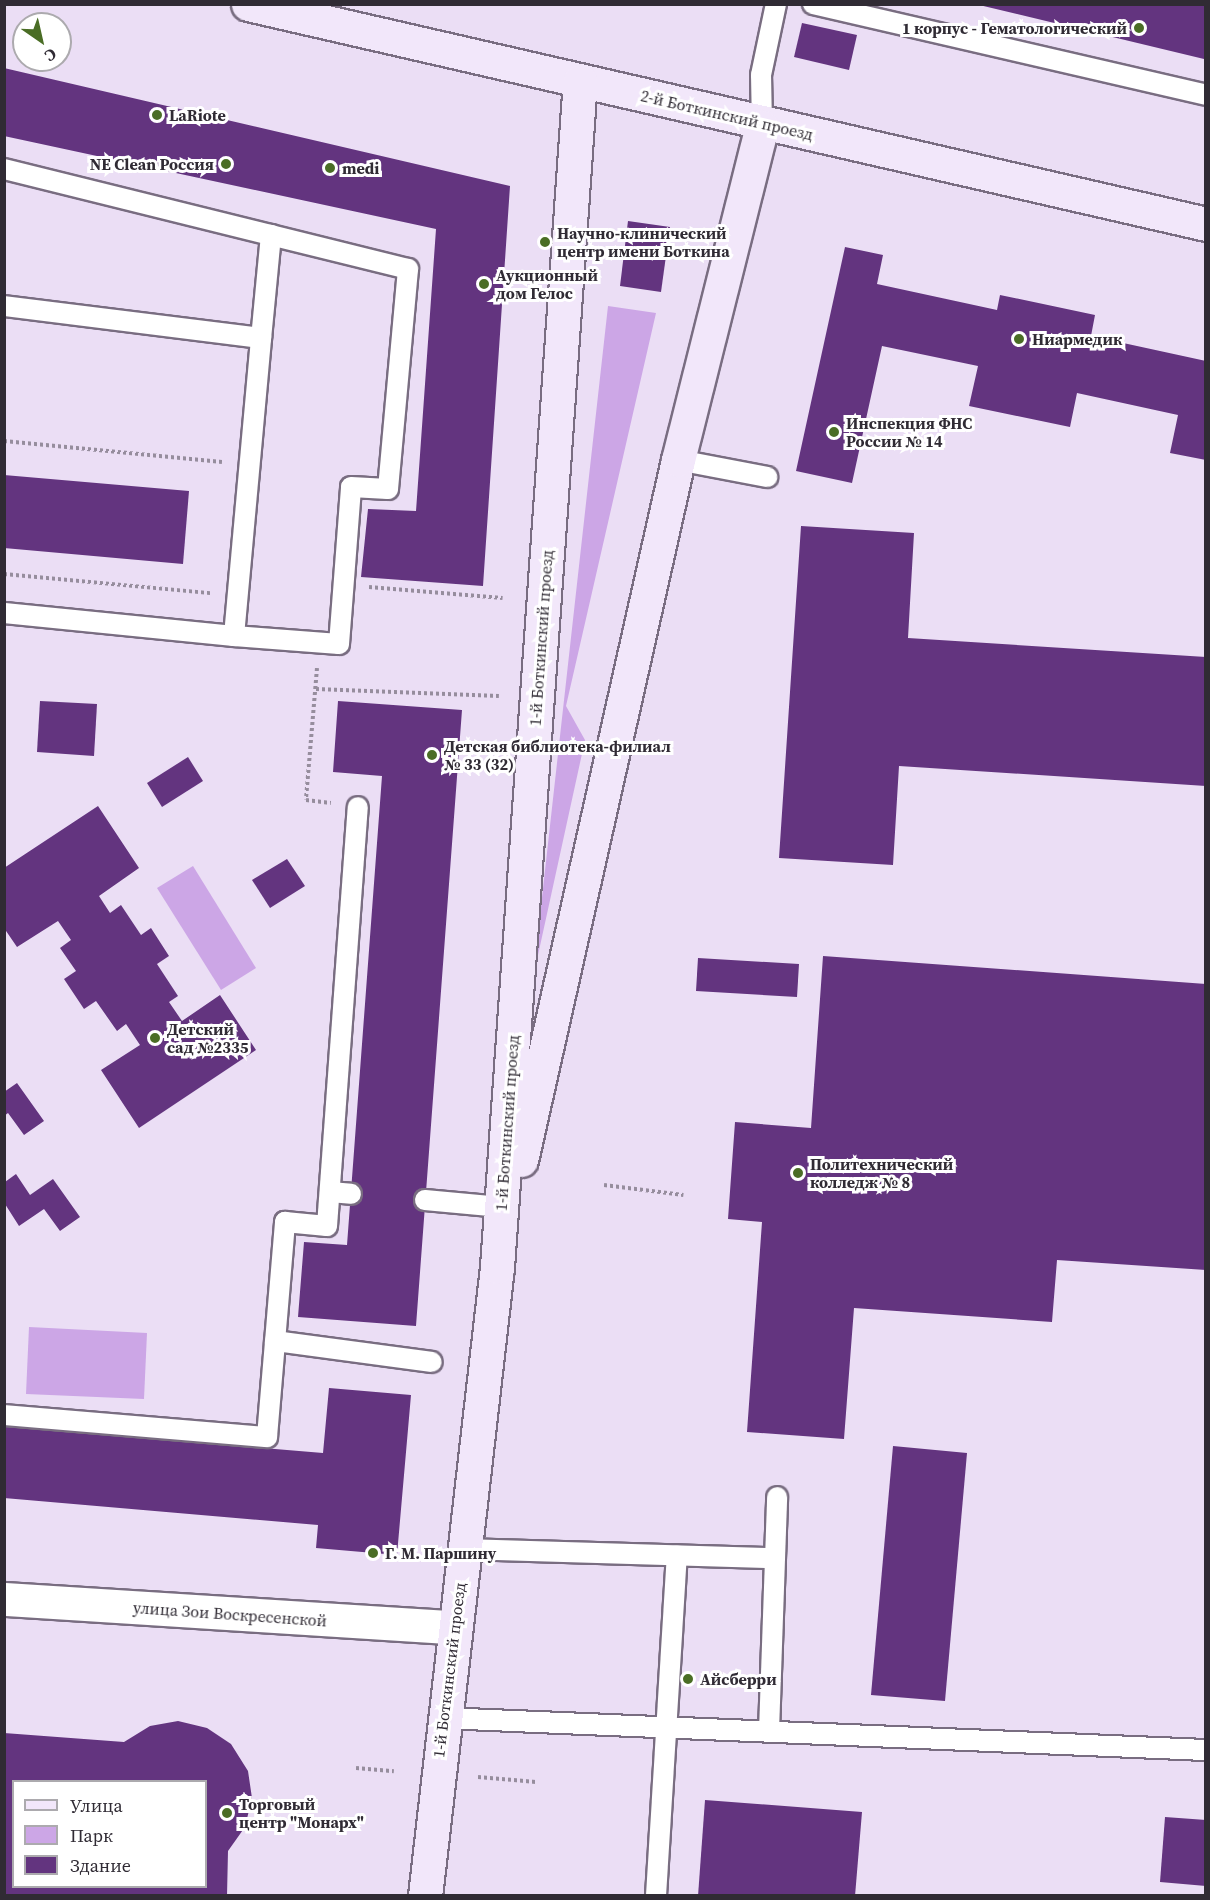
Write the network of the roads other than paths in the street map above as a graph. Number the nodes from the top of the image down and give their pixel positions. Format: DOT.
graph roads {
  1 [pos="248,4"];
  2 [pos="776,4"];
  3 [pos="813,4"];
  4 [pos="580,81"];
  5 [pos="1206,95"];
  6 [pos="762,126"];
  7 [pos="4,169"];
  8 [pos="1206,224"];
  9 [pos="271,235"];
  10 [pos="4,306"];
  11 [pos="261,338"];
  12 [pos="678,460"];
  13 [pos="767,477"];
  14 [pos="4,612"];
  15 [pos="234,636"];
  16 [pos="358,807"];
  17 [pos="330,1192"];
  18 [pos="351,1194"];
  19 [pos="425,1200"];
  20 [pos="501,1207"];
  21 [pos="497,1267"];
  22 [pos="275,1341"];
  23 [pos="432,1362"];
  24 [pos="4,1415"];
  25 [pos="777,1497"];
  26 [pos="464,1549"];
  27 [pos="677,1556"];
  28 [pos="773,1558"];
  29 [pos="4,1599"];
  30 [pos="456,1627"];
  31 [pos="442,1718"];
  32 [pos="669,1728"];
  33 [pos="769,1731"];
  34 [pos="1206,1750"];
  35 [pos="425,1896"];
  36 [pos="656,1896"];
  1 -- 4 [label="street, 2-й Боткинский проезд"];
  2 -- 6 [label="lane"];
  3 -- 5 [label="lane"];
  4 -- 6 [label="street, 2-й Боткинский проезд"];
  4 -- 20 [label="street, 1-й Боткинский проезд"];
  6 -- 8 [label="street, 2-й Боткинский проезд"];
  6 -- 12 [label="street, 1-й Боткинский проезд"];
  7 -- 9 [label="lane"];
  9 -- 11 [label="lane"];
  9 -- 15 [label="lane"];
  10 -- 11 [label="lane"];
  11 -- 15 [label="lane"];
  12 -- 13 [label="lane"];
  12 -- 21 [label="street, 1-й Боткинский проезд"];
  14 -- 15 [label="lane"];
  16 -- 17 [label="lane"];
  17 -- 18 [label="lane"];
  17 -- 22 [label="lane"];
  19 -- 20 [label="lane"];
  20 -- 21 [label="street, 1-й Боткинский проезд"];
  21 -- 26 [label="street, 1-й Боткинский проезд"];
  22 -- 23 [label="lane"];
  22 -- 24 [label="lane"];
  25 -- 28 [label="lane"];
  26 -- 27 [label="lane"];
  26 -- 30 [label="street, 1-й Боткинский проезд"];
  27 -- 28 [label="lane"];
  27 -- 32 [label="lane"];
  28 -- 33 [label="lane"];
  29 -- 30 [label="street, улица Зои Воскресенской"];
  30 -- 31 [label="street, 1-й Боткинский проезд"];
  31 -- 32 [label="lane"];
  31 -- 35 [label="street, 1-й Боткинский проезд"];
  32 -- 33 [label="lane"];
  32 -- 36 [label="lane"];
  33 -- 34 [label="lane"];
}
